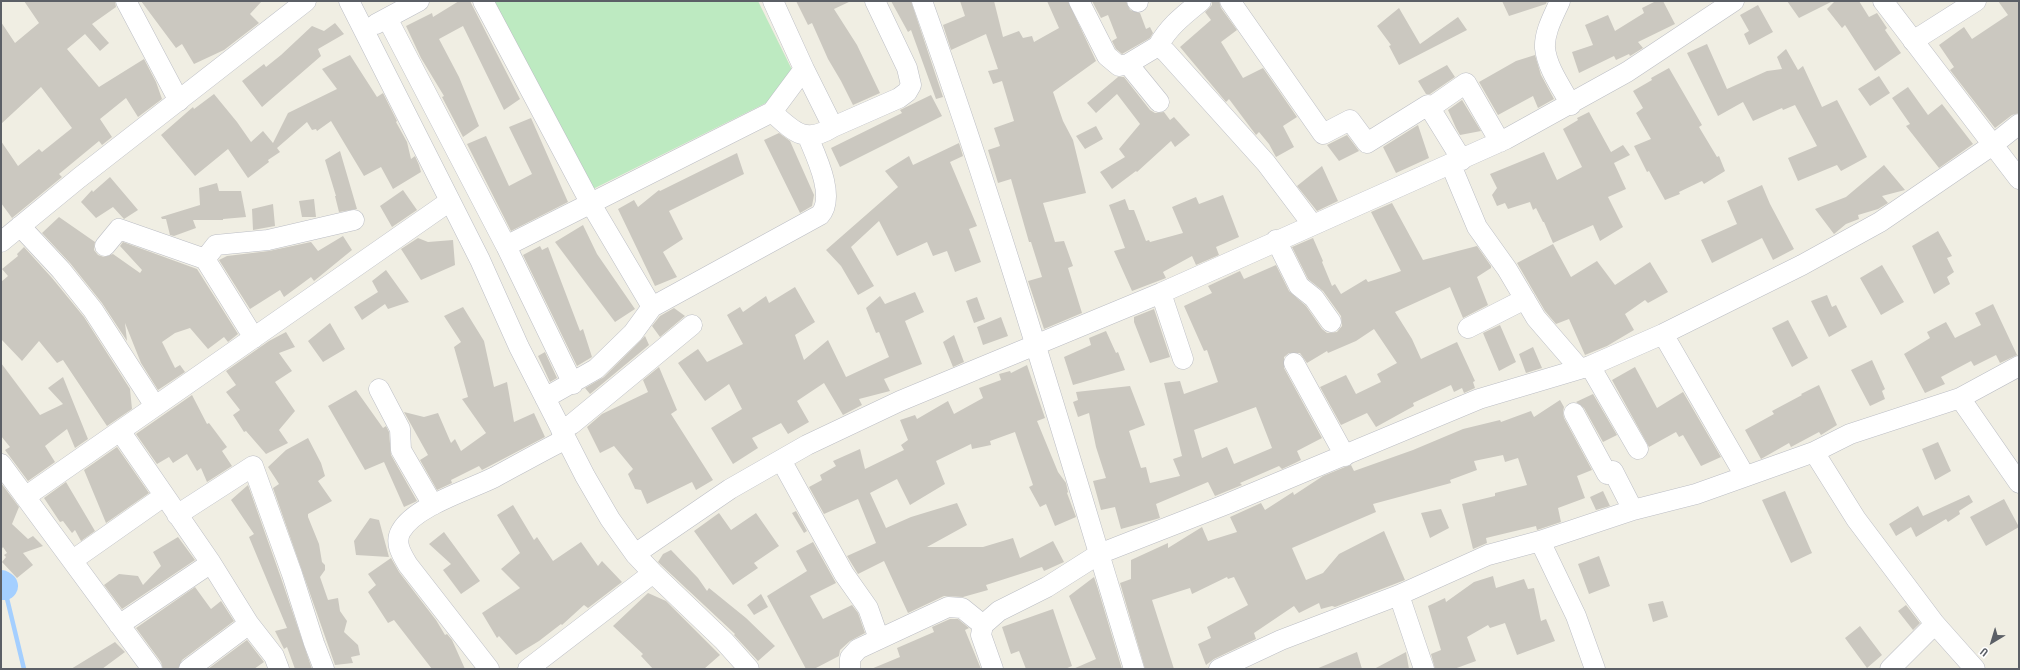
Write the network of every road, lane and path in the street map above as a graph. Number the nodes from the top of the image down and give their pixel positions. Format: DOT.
graph roads {
  1 [pos="126,1"];
  2 [pos="306,1"];
  3 [pos="349,1"];
  4 [pos="418,1"];
  5 [pos="483,1"];
  6 [pos="773,1"];
  7 [pos="875,1"];
  8 [pos="922,1"];
  9 [pos="1079,1"];
  10 [pos="1201,1"];
  11 [pos="1230,1"];
  12 [pos="1560,1"];
  13 [pos="1734,1"];
  14 [pos="1883,1"];
  15 [pos="1976,1"];
  16 [pos="387,18"];
  17 [pos="365,30"];
  18 [pos="1913,41"];
  19 [pos="1158,46"];
  20 [pos="1128,64"];
  21 [pos="804,69"];
  22 [pos="179,101"];
  23 [pos="1159,102"];
  24 [pos="1571,104"];
  25 [pos="1430,108"];
  26 [pos="772,112"];
  27 [pos="2019,124"];
  28 [pos="833,127"];
  29 [pos="808,137"];
  30 [pos="1500,142"];
  31 [pos="1994,144"];
  32 [pos="1456,163"];
  33 [pos="2019,178"];
  34 [pos="450,201"];
  35 [pos="591,204"];
  36 [pos="354,220"];
  37 [pos="1312,224"];
  38 [pos="20,226"];
  39 [pos="1276,240"];
  40 [pos="1,242"];
  41 [pos="105,246"];
  42 [pos="506,246"];
  43 [pos="205,259"];
  44 [pos="1161,292"];
  45 [pos="1525,299"];
  46 [pos="652,307"];
  47 [pos="1331,322"];
  48 [pos="692,325"];
  49 [pos="1468,328"];
  50 [pos="1663,334"];
  51 [pos="254,338"];
  52 [pos="1035,346"];
  53 [pos="1183,359"];
  54 [pos="1294,362"];
  55 [pos="2019,366"];
  56 [pos="1585,368"];
  57 [pos="573,384"];
  58 [pos="379,389"];
  59 [pos="545,398"];
  60 [pos="1960,398"];
  61 [pos="156,406"];
  62 [pos="1574,413"];
  63 [pos="120,431"];
  64 [pos="564,435"];
  65 [pos="1638,449"];
  66 [pos="1814,452"];
  67 [pos="1346,456"];
  68 [pos="781,460"];
  69 [pos="1,464"];
  70 [pos="1745,476"];
  71 [pos="2019,483"];
  72 [pos="164,496"];
  73 [pos="25,497"];
  74 [pos="433,505"];
  75 [pos="1634,510"];
  76 [pos="177,516"];
  77 [pos="1540,542"];
  78 [pos="635,554"];
  79 [pos="1099,554"];
  80 [pos="73,560"];
  81 [pos="210,563"];
  82 [pos="653,573"];
  83 [pos="1399,595"];
  84 [pos="249,624"];
  85 [pos="1935,624"];
  86 [pos="119,625"];
  87 [pos="983,625"];
  88 [pos="879,639"];
  89 [pos="152,669"];
  90 [pos="189,669"];
  91 [pos="279,669"];
  92 [pos="324,669"];
  93 [pos="489,669"];
  94 [pos="528,669"];
  95 [pos="748,669"];
  96 [pos="850,669"];
  97 [pos="993,669"];
  98 [pos="1134,669"];
  99 [pos="1219,669"];
  100 [pos="1424,669"];
  101 [pos="1595,669"];
  102 [pos="1890,669"];
  103 [pos="1975,669"];
  1 -- 22 [label="street"];
  2 -- 22 [label="street"];
  3 -- 17 [label="street"];
  4 -- 16 [label="street"];
  5 -- 35 [label="street"];
  6 -- 21 [label="street"];
  7 -- 28 [label="street"];
  8 -- 52 [label="street"];
  9 -- 20 [label="street"];
  10 -- 19 [label="street"];
  11 -- 25 [label="street"];
  12 -- 24 [label="street"];
  13 -- 24 [label="street"];
  14 -- 18 [label="street"];
  15 -- 18 [label="street"];
  16 -- 17 [label="street"];
  16 -- 42 [label="street"];
  17 -- 34 [label="street"];
  18 -- 31 [label="street"];
  19 -- 20 [label="street"];
  19 -- 37 [label="street"];
  20 -- 23 [label="street"];
  21 -- 26 [label="street"];
  21 -- 28 [label="street"];
  22 -- 38 [label="street"];
  24 -- 30 [label="street"];
  25 -- 30 [label="street"];
  25 -- 32 [label="street"];
  26 -- 29 [label="street"];
  26 -- 35 [label="street"];
  27 -- 31 [label="street"];
  28 -- 29 [label="street"];
  29 -- 46 [label="street"];
  30 -- 32 [label="street"];
  31 -- 33 [label="street"];
  31 -- 50 [label="street"];
  32 -- 37 [label="street"];
  32 -- 45 [label="street"];
  34 -- 51 [label="street"];
  34 -- 59 [label="street"];
  35 -- 42 [label="street"];
  35 -- 46 [label="street"];
  36 -- 43 [label="street"];
  37 -- 39 [label="street"];
  38 -- 40 [label="street"];
  38 -- 61 [label="street"];
  39 -- 44 [label="street"];
  39 -- 47 [label="street"];
  41 -- 43 [label="street"];
  42 -- 57 [label="street"];
  43 -- 51 [label="street"];
  44 -- 52 [label="street"];
  44 -- 53 [label="street"];
  45 -- 49 [label="street"];
  45 -- 56 [label="street"];
  46 -- 57 [label="street"];
  48 -- 64 [label="street"];
  50 -- 56 [label="street"];
  50 -- 70 [label="street"];
  51 -- 61 [label="street"];
  52 -- 68 [label="street"];
  52 -- 79 [label="street"];
  54 -- 67 [label="street"];
  55 -- 60 [label="street"];
  56 -- 65 [label="street"];
  56 -- 67 [label="street"];
  57 -- 59 [label="street"];
  58 -- 74 [label="street"];
  59 -- 64 [label="street"];
  60 -- 66 [label="street"];
  60 -- 71 [label="street"];
  61 -- 63 [label="street"];
  62 -- 75 [label="street"];
  63 -- 72 [label="street"];
  63 -- 73 [label="street"];
  64 -- 74 [label="street"];
  64 -- 78 [label="street"];
  66 -- 70 [label="street"];
  66 -- 85 [label="street"];
  67 -- 79 [label="street"];
  68 -- 78 [label="street"];
  68 -- 88 [label="street"];
  69 -- 73 [label="street"];
  70 -- 75 [label="street"];
  72 -- 76 [label="street"];
  72 -- 80 [label="street"];
  73 -- 80 [label="street"];
  74 -- 93 [label="street"];
  75 -- 77 [label="street"];
  76 -- 81 [label="street"];
  76 -- 92 [label="street"];
  77 -- 83 [label="street"];
  77 -- 101 [label="street"];
  78 -- 82 [label="street"];
  79 -- 87 [label="street"];
  79 -- 98 [label="street"];
  80 -- 86 [label="street"];
  81 -- 84 [label="street"];
  81 -- 86 [label="street"];
  82 -- 94 [label="street"];
  82 -- 95 [label="street"];
  83 -- 99 [label="street"];
  83 -- 100 [label="street"];
  84 -- 90 [label="street"];
  84 -- 91 [label="street"];
  85 -- 102 [label="street"];
  85 -- 103 [label="street"];
  86 -- 89 [label="street"];
  87 -- 88 [label="street"];
  87 -- 97 [label="street"];
  88 -- 96 [label="street"];
}
